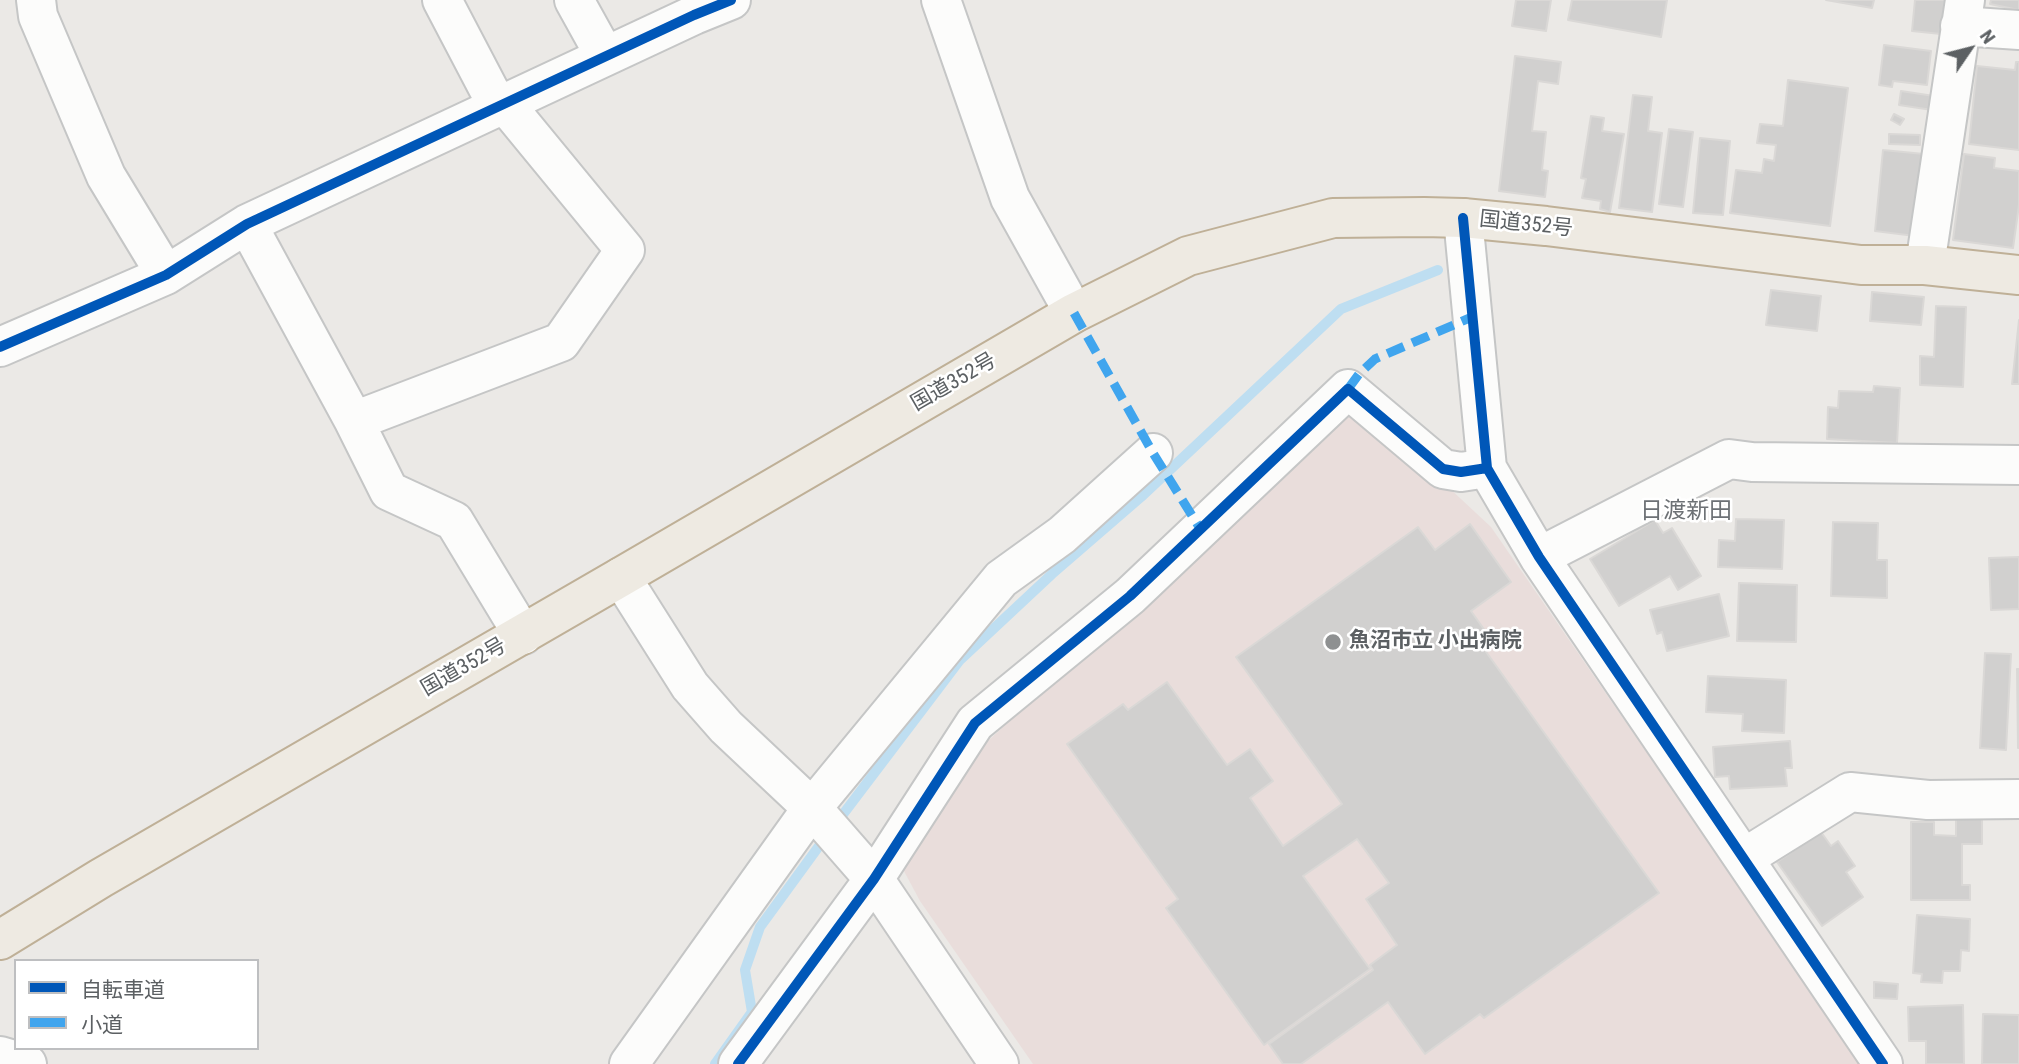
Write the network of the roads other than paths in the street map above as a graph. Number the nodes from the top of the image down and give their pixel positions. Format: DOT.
graph roads {
  1 [pos="36,0"];
  2 [pos="442,0"];
  3 [pos="574,0"];
  4 [pos="730,0"];
  5 [pos="941,0"];
  6 [pos="1963,13"];
  7 [pos="2019,30"];
  8 [pos="605,56"];
  9 [pos="502,105"];
  10 [pos="1463,218"];
  11 [pos="247,224"];
  12 [pos="1925,265"];
  13 [pos="166,275"];
  14 [pos="2019,275"];
  15 [pos="1074,313"];
  16 [pos="0,347"];
  17 [pos="354,421"];
  18 [pos="1153,453"];
  19 [pos="2019,465"];
  20 [pos="1487,468"];
  21 [pos="1539,557"];
  22 [pos="621,577"];
  23 [pos="523,635"];
  24 [pos="2019,799"];
  25 [pos="824,821"];
  26 [pos="1744,858"];
  27 [pos="874,879"];
  28 [pos="0,940"];
  29 [pos="0,1056"];
  30 [pos="27,1064"];
  31 [pos="629,1064"];
  32 [pos="738,1064"];
  33 [pos="999,1064"];
  34 [pos="1883,1064"];
  1 -- 13 [label="street"];
  2 -- 9 [label="street"];
  3 -- 8 [label="street"];
  4 -- 8 [label="street"];
  5 -- 15 [label="street"];
  6 -- 7 [label="street"];
  6 -- 12 [label="street"];
  8 -- 9 [label="street"];
  9 -- 11 [label="street"];
  9 -- 17 [label="street"];
  10 -- 12 [label="highway, 国道352号"];
  10 -- 15 [label="highway, 国道352号"];
  10 -- 20 [label="street"];
  11 -- 13 [label="street"];
  11 -- 17 [label="street"];
  12 -- 14 [label="highway, 国道352号"];
  13 -- 16 [label="street"];
  15 -- 22 [label="highway, 国道352号"];
  17 -- 23 [label="street"];
  18 -- 25 [label="street"];
  19 -- 21 [label="street"];
  20 -- 21 [label="street"];
  20 -- 27 [label="street"];
  21 -- 26 [label="street"];
  22 -- 23 [label="highway, 国道352号"];
  22 -- 25 [label="street"];
  23 -- 28 [label="highway, 国道352号"];
  24 -- 26 [label="street"];
  25 -- 27 [label="street"];
  25 -- 31 [label="street"];
  26 -- 34 [label="street"];
  27 -- 32 [label="street"];
  27 -- 33 [label="street"];
  29 -- 30 [label="street"];
}
